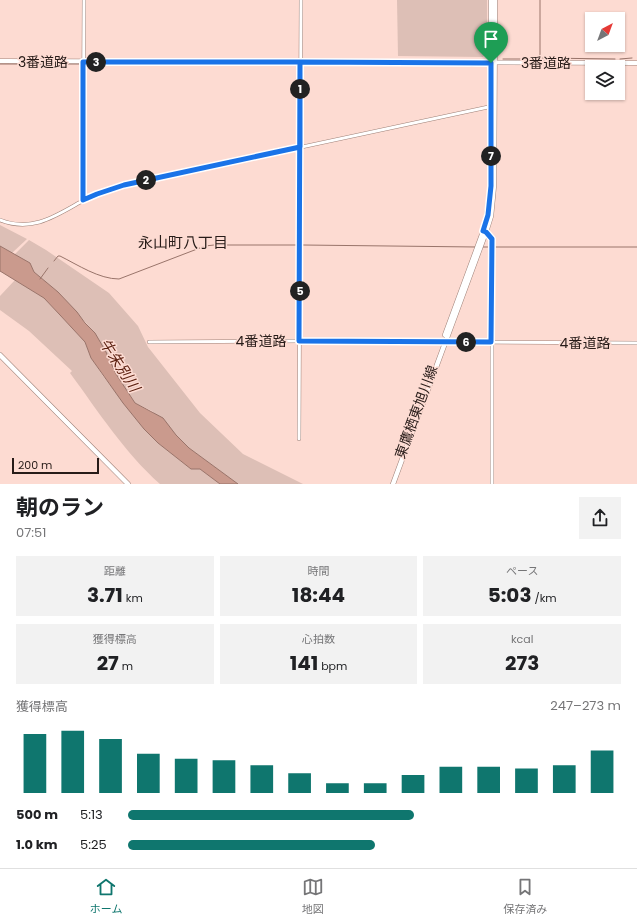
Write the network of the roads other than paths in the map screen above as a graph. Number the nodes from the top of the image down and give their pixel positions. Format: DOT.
graph roads {
  1 [pos="84,0"];
  2 [pos="300,0"];
  3 [pos="491,0"];
  4 [pos="495,0"];
  5 [pos="0,61"];
  6 [pos="83,62"];
  7 [pos="300,62"];
  8 [pos="493,63"];
  9 [pos="637,63"];
  10 [pos="493,106"];
  11 [pos="300,147"];
  12 [pos="83,200"];
  13 [pos="0,220"];
  14 [pos="485,232"];
  15 [pos="299,341"];
  16 [pos="149,342"];
  17 [pos="444,342"];
  18 [pos="491,342"];
  19 [pos="637,343"];
  20 [pos="0,354"];
  21 [pos="299,439"];
  22 [pos="128,484"];
  23 [pos="390,484"];
  24 [pos="393,484"];
  25 [pos="492,484"];
  1 -- 6 [label="street"];
  2 -- 7 [label="street"];
  3 -- 8 [label="main road"];
  4 -- 8 [label="main road"];
  5 -- 6 [label="street, 3番道路"];
  6 -- 7 [label="street, 3番道路"];
  6 -- 12 [label="street"];
  7 -- 8 [label="street, 3番道路"];
  7 -- 11 [label="street"];
  8 -- 9 [label="street, 3番道路"];
  8 -- 10 [label="main road"];
  10 -- 11 [label="street"];
  10 -- 14 [label="main road"];
  11 -- 12 [label="street"];
  11 -- 15 [label="street"];
  12 -- 13 [label="street"];
  14 -- 17 [label="main road, 東鷹栖東旭川線"];
  14 -- 18 [label="street"];
  15 -- 16 [label="street, 4番道路"];
  15 -- 17 [label="street, 4番道路"];
  15 -- 21 [label="street"];
  17 -- 18 [label="street, 4番道路"];
  17 -- 23 [label="main road, 東鷹栖東旭川線"];
  17 -- 24 [label="main road, 東鷹栖東旭川線"];
  18 -- 19 [label="street, 4番道路"];
  18 -- 25 [label="street"];
  20 -- 22 [label="main road"];
}
